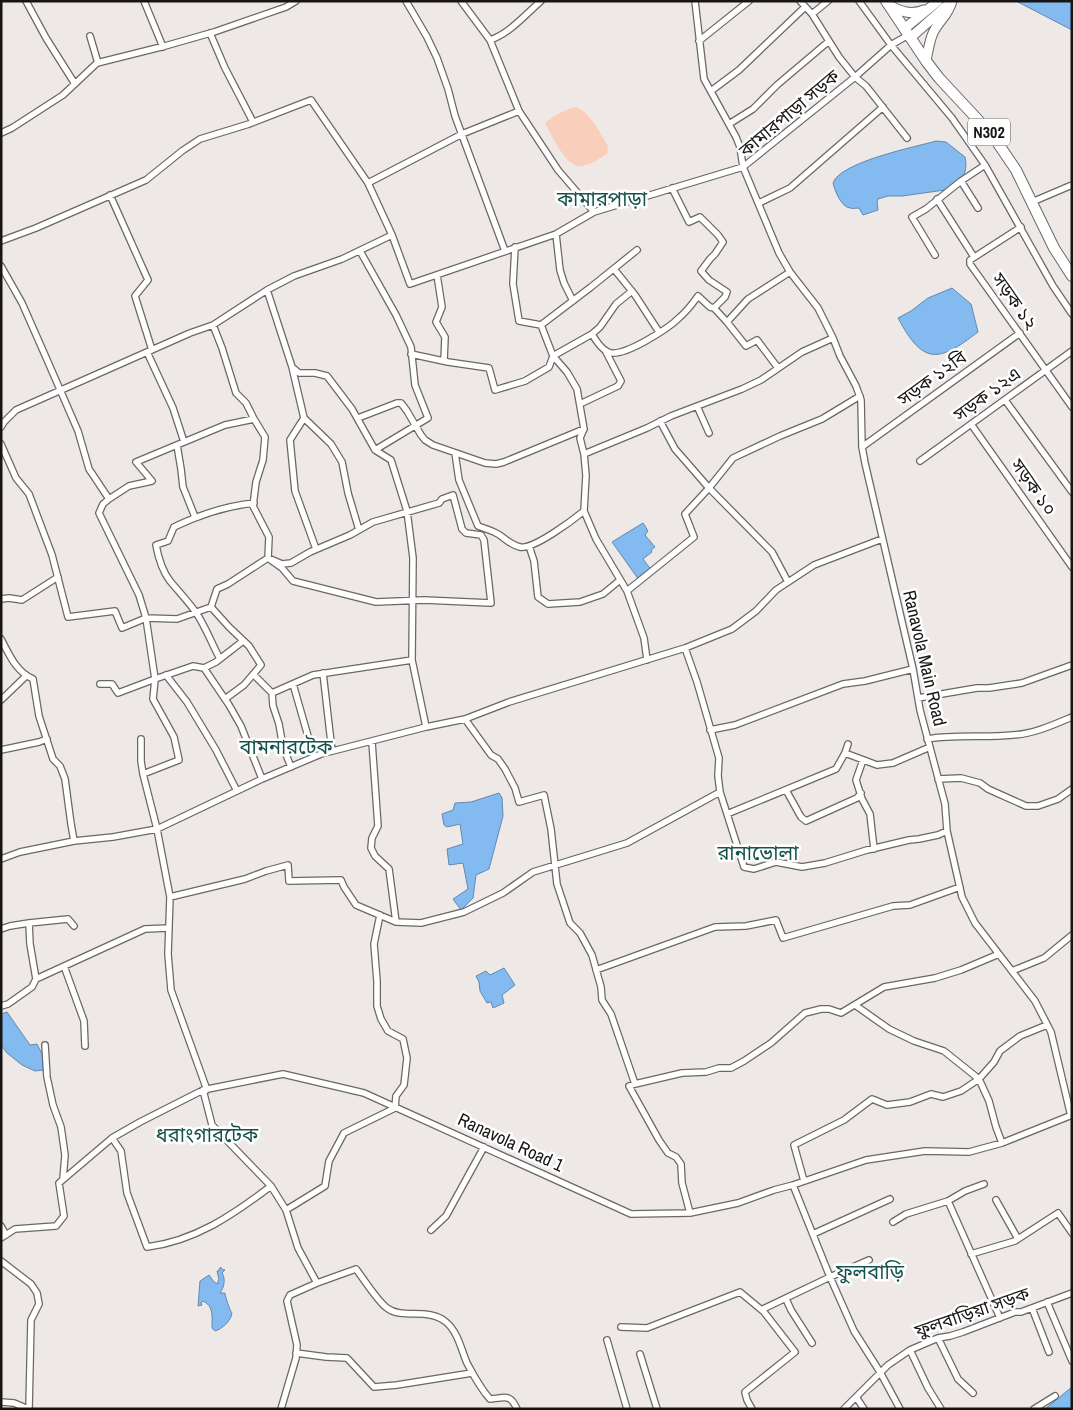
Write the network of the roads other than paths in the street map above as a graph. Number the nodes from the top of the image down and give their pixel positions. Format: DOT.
graph roads {
  1 [pos="26,1"];
  2 [pos="144,1"];
  3 [pos="296,1"];
  4 [pos="406,1"];
  5 [pos="461,1"];
  6 [pos="541,1"];
  7 [pos="695,1"];
  8 [pos="749,1"];
  9 [pos="800,1"];
  10 [pos="828,1"];
  11 [pos="858,1"];
  12 [pos="938,1"];
  13 [pos="952,1"];
  14 [pos="888,3"];
  15 [pos="284,4"];
  16 [pos="805,7"];
  17 [pos="930,8"];
  18 [pos="812,14"];
  19 [pos="210,33"];
  20 [pos="908,34"];
  21 [pos="90,36"];
  22 [pos="490,40"];
  23 [pos="699,41"];
  24 [pos="828,41"];
  25 [pos="891,45"];
  26 [pos="163,47"];
  27 [pos="926,61"];
  28 [pos="98,63"];
  29 [pos="855,78"];
  30 [pos="75,84"];
  31 [pos="711,91"];
  32 [pos="883,107"];
  33 [pos="519,111"];
  34 [pos="253,122"];
  35 [pos="728,124"];
  36 [pos="1,133"];
  37 [pos="462,134"];
  38 [pos="907,138"];
  39 [pos="986,165"];
  40 [pos="743,167"];
  41 [pos="961,181"];
  42 [pos="368,183"];
  43 [pos="1072,185"];
  44 [pos="672,188"];
  45 [pos="110,195"];
  46 [pos="937,200"];
  47 [pos="1032,202"];
  48 [pos="759,203"];
  49 [pos="978,208"];
  50 [pos="594,212"];
  51 [pos="1021,227"];
  52 [pos="556,234"];
  53 [pos="392,235"];
  54 [pos="1,241"];
  55 [pos="516,247"];
  56 [pos="360,250"];
  57 [pos="637,250"];
  58 [pos="505,251"];
  59 [pos="935,255"];
  60 [pos="974,257"];
  61 [pos="1,266"];
  62 [pos="614,269"];
  63 [pos="790,272"];
  64 [pos="437,275"];
  65 [pos="1072,276"];
  66 [pos="267,290"];
  67 [pos="632,291"];
  68 [pos="573,301"];
  69 [pos="714,308"];
  70 [pos="1072,314"];
  71 [pos="727,322"];
  72 [pos="213,325"];
  73 [pos="541,325"];
  74 [pos="659,332"];
  75 [pos="1020,333"];
  76 [pos="592,334"];
  77 [pos="833,338"];
  78 [pos="150,351"];
  79 [pos="606,352"];
  80 [pos="1072,352"];
  81 [pos="412,354"];
  82 [pos="553,356"];
  83 [pos="444,361"];
  84 [pos="292,367"];
  85 [pos="778,368"];
  86 [pos="1045,371"];
  87 [pos="60,390"];
  88 [pos="860,396"];
  89 [pos="1005,400"];
  90 [pos="580,404"];
  91 [pos="697,406"];
  92 [pos="1072,407"];
  93 [pos="304,418"];
  94 [pos="358,418"];
  95 [pos="254,419"];
  96 [pos="660,421"];
  97 [pos="972,424"];
  98 [pos="414,426"];
  99 [pos="1,427"];
  100 [pos="584,429"];
  101 [pos="709,433"];
  102 [pos="184,442"];
  103 [pos="1,444"];
  104 [pos="177,445"];
  105 [pos="862,447"];
  106 [pos="375,450"];
  107 [pos="456,453"];
  108 [pos="584,454"];
  109 [pos="920,461"];
  110 [pos="709,488"];
  111 [pos="1072,492"];
  112 [pos="109,499"];
  113 [pos="254,503"];
  114 [pos="407,511"];
  115 [pos="584,511"];
  116 [pos="195,517"];
  117 [pos="359,530"];
  118 [pos="882,539"];
  119 [pos="529,546"];
  120 [pos="316,549"];
  121 [pos="268,558"];
  122 [pos="1072,567"];
  123 [pos="58,577"];
  124 [pos="620,580"];
  125 [pos="788,582"];
  126 [pos="626,591"];
  127 [pos="1,599"];
  128 [pos="412,600"];
  129 [pos="211,607"];
  130 [pos="196,612"];
  131 [pos="146,618"];
  132 [pos="1,639"];
  133 [pos="243,641"];
  134 [pos="685,648"];
  135 [pos="220,659"];
  136 [pos="412,660"];
  137 [pos="647,660"];
  138 [pos="1072,665"];
  139 [pos="204,668"];
  140 [pos="912,669"];
  141 [pos="323,673"];
  142 [pos="166,675"];
  143 [pos="26,676"];
  144 [pos="255,676"];
  145 [pos="155,679"];
  146 [pos="100,684"];
  147 [pos="293,684"];
  148 [pos="272,693"];
  149 [pos="918,698"];
  150 [pos="225,699"];
  151 [pos="1,700"];
  152 [pos="1072,717"];
  153 [pos="465,719"];
  154 [pos="426,727"];
  155 [pos="710,730"];
  156 [pos="928,738"];
  157 [pos="47,739"];
  158 [pos="141,739"];
  159 [pos="372,742"];
  160 [pos="848,744"];
  161 [pos="930,747"];
  162 [pos="1,750"];
  163 [pos="332,752"];
  164 [pos="845,753"];
  165 [pos="314,757"];
  166 [pos="863,760"];
  167 [pos="291,767"];
  168 [pos="143,774"];
  169 [pos="262,779"];
  170 [pos="938,779"];
  171 [pos="786,790"];
  172 [pos="1072,790"];
  173 [pos="237,791"];
  174 [pos="720,792"];
  175 [pos="861,794"];
  176 [pos="727,814"];
  177 [pos="157,829"];
  178 [pos="946,832"];
  179 [pos="74,841"];
  180 [pos="874,849"];
  181 [pos="1,858"];
  182 [pos="556,864"];
  183 [pos="960,887"];
  184 [pos="170,897"];
  185 [pos="380,916"];
  186 [pos="396,922"];
  187 [pos="29,923"];
  188 [pos="74,926"];
  189 [pos="169,928"];
  190 [pos="1,929"];
  191 [pos="1072,935"];
  192 [pos="999,954"];
  193 [pos="64,966"];
  194 [pos="596,970"];
  195 [pos="1012,971"];
  196 [pos="36,979"];
  197 [pos="855,1005"];
  198 [pos="1,1006"];
  199 [pos="1048,1025"];
  200 [pos="45,1044"];
  201 [pos="85,1046"];
  202 [pos="979,1079"];
  203 [pos="635,1084"];
  204 [pos="205,1090"];
  205 [pos="395,1108"];
  206 [pos="1071,1116"];
  207 [pos="112,1138"];
  208 [pos="1002,1143"];
  209 [pos="484,1147"];
  210 [pos="63,1179"];
  211 [pos="804,1181"];
  212 [pos="984,1184"];
  213 [pos="793,1185"];
  214 [pos="271,1186"];
  215 [pos="890,1199"];
  216 [pos="996,1200"];
  217 [pos="948,1201"];
  218 [pos="286,1210"];
  219 [pos="690,1213"];
  220 [pos="893,1222"];
  221 [pos="1,1226"];
  222 [pos="431,1230"];
  223 [pos="1072,1233"];
  224 [pos="813,1234"];
  225 [pos="3,1236"];
  226 [pos="1018,1239"];
  227 [pos="971,1254"];
  228 [pos="869,1260"];
  229 [pos="1,1261"];
  230 [pos="830,1277"];
  231 [pos="317,1283"];
  232 [pos="1071,1295"];
  233 [pos="786,1299"];
  234 [pos="1047,1302"];
  235 [pos="1032,1308"];
  236 [pos="764,1312"];
  237 [pos="1000,1318"];
  238 [pos="621,1327"];
  239 [pos="938,1338"];
  240 [pos="607,1340"];
  241 [pos="812,1343"];
  242 [pos="910,1350"];
  243 [pos="1049,1352"];
  244 [pos="296,1353"];
  245 [pos="640,1354"];
  246 [pos="1072,1361"];
  247 [pos="880,1372"];
  248 [pos="472,1373"];
  249 [pos="973,1393"];
  250 [pos="1055,1396"];
  251 [pos="856,1397"];
  252 [pos="1,1402"];
  253 [pos="627,1408"];
  254 [pos="28,1409"];
  255 [pos="281,1409"];
  256 [pos="517,1409"];
  257 [pos="619,1409"];
  258 [pos="657,1409"];
  259 [pos="752,1409"];
  260 [pos="844,1409"];
  261 [pos="864,1409"];
  262 [pos="900,1409"];
  263 [pos="941,1409"];
  264 [pos="1034,1409"];
  1 -- 30 [label="street"];
  2 -- 26 [label="street"];
  3 -- 15 [label="street"];
  4 -- 37 [label="street"];
  5 -- 22 [label="street"];
  6 -- 22 [label="street"];
  7 -- 23 [label="street"];
  8 -- 23 [label="street"];
  9 -- 16 [label="street"];
  10 -- 18 [label="street"];
  11 -- 25 [label="street"];
  12 -- 17 [label="main road"];
  13 -- 20 [label="main road"];
  13 -- 27 [label="main road"];
  14 -- 17 [label="main road"];
  14 -- 20 [label="highway, N302"];
  15 -- 19 [label="street"];
  16 -- 18 [label="street"];
  16 -- 31 [label="street"];
  17 -- 20 [label="main road"];
  18 -- 24 [label="street"];
  19 -- 26 [label="street"];
  19 -- 34 [label="street"];
  20 -- 25 [label="street, কামারপাড়া সড়ক"];
  20 -- 27 [label="highway, N302"];
  21 -- 28 [label="street"];
  22 -- 33 [label="street"];
  23 -- 31 [label="street"];
  24 -- 29 [label="street"];
  24 -- 35 [label="street"];
  25 -- 29 [label="street, কামারপাড়া সড়ক"];
  25 -- 39 [label="street"];
  26 -- 28 [label="street"];
  27 -- 47 [label="highway, N302"];
  28 -- 30 [label="street"];
  29 -- 32 [label="street"];
  29 -- 40 [label="street, কামারপাড়া সড়ক"];
  30 -- 36 [label="street"];
  31 -- 35 [label="street"];
  32 -- 38 [label="street"];
  32 -- 48 [label="street"];
  33 -- 37 [label="street"];
  33 -- 50 [label="street"];
  34 -- 42 [label="street"];
  34 -- 45 [label="street"];
  35 -- 40 [label="street"];
  37 -- 42 [label="street"];
  37 -- 58 [label="street"];
  39 -- 41 [label="street"];
  39 -- 51 [label="street"];
  40 -- 44 [label="street"];
  40 -- 48 [label="street, কামারপাড়া সড়ক"];
  41 -- 46 [label="street"];
  41 -- 49 [label="street"];
  42 -- 53 [label="street"];
  43 -- 47 [label="street"];
  44 -- 50 [label="street"];
  44 -- 69 [label="street"];
  45 -- 54 [label="street"];
  45 -- 78 [label="street"];
  46 -- 59 [label="street"];
  46 -- 60 [label="street"];
  47 -- 65 [label="highway, N302"];
  48 -- 63 [label="street, Ranavola Main Road"];
  50 -- 52 [label="street"];
  51 -- 60 [label="street"];
  51 -- 70 [label="street"];
  52 -- 55 [label="street"];
  52 -- 68 [label="street"];
  53 -- 56 [label="street"];
  53 -- 64 [label="street"];
  55 -- 58 [label="street"];
  55 -- 73 [label="street"];
  56 -- 66 [label="street"];
  56 -- 81 [label="street"];
  57 -- 62 [label="street"];
  58 -- 64 [label="street"];
  60 -- 75 [label="street, সড়ক ১২"];
  61 -- 87 [label="street"];
  62 -- 67 [label="street"];
  62 -- 68 [label="street"];
  63 -- 71 [label="street"];
  63 -- 77 [label="street, Ranavola Main Road"];
  64 -- 83 [label="street"];
  66 -- 72 [label="street"];
  66 -- 84 [label="street"];
  67 -- 74 [label="street"];
  67 -- 76 [label="street"];
  68 -- 73 [label="street"];
  69 -- 71 [label="street"];
  69 -- 74 [label="street"];
  71 -- 85 [label="street"];
  72 -- 78 [label="street"];
  72 -- 95 [label="street"];
  73 -- 82 [label="street"];
  74 -- 79 [label="street"];
  75 -- 86 [label="street, সড়ক ১২"];
  75 -- 105 [label="street, সড়ক ১২বি"];
  76 -- 79 [label="street"];
  76 -- 82 [label="street"];
  77 -- 85 [label="street"];
  77 -- 88 [label="street, Ranavola Main Road"];
  78 -- 87 [label="street"];
  78 -- 102 [label="street"];
  79 -- 90 [label="street"];
  80 -- 86 [label="street, সড়ক ১২এ"];
  81 -- 83 [label="street"];
  81 -- 98 [label="street"];
  82 -- 83 [label="street"];
  82 -- 90 [label="street"];
  84 -- 93 [label="street"];
  84 -- 94 [label="street"];
  85 -- 91 [label="street"];
  86 -- 89 [label="street, সড়ক ১২এ"];
  86 -- 92 [label="street, সড়ক ১২"];
  87 -- 99 [label="street"];
  87 -- 112 [label="street"];
  88 -- 105 [label="street, Ranavola Main Road"];
  88 -- 110 [label="street"];
  89 -- 97 [label="street, সড়ক ১২এ"];
  89 -- 111 [label="street"];
  90 -- 100 [label="street"];
  91 -- 96 [label="street"];
  91 -- 101 [label="street"];
  93 -- 117 [label="street"];
  93 -- 120 [label="street"];
  94 -- 98 [label="street"];
  94 -- 106 [label="street"];
  95 -- 102 [label="street"];
  95 -- 113 [label="street"];
  96 -- 108 [label="street"];
  96 -- 110 [label="street"];
  97 -- 109 [label="street, সড়ক ১২এ"];
  97 -- 122 [label="street, সড়ক ১০"];
  98 -- 106 [label="street"];
  98 -- 107 [label="street"];
  100 -- 107 [label="street"];
  100 -- 108 [label="street"];
  102 -- 104 [label="street"];
  103 -- 123 [label="street"];
  104 -- 112 [label="street"];
  104 -- 116 [label="street"];
  105 -- 118 [label="street, Ranavola Main Road"];
  106 -- 114 [label="street"];
  107 -- 119 [label="street"];
  108 -- 115 [label="street"];
  110 -- 125 [label="street"];
  110 -- 126 [label="street"];
  112 -- 131 [label="street"];
  113 -- 116 [label="street"];
  113 -- 121 [label="street"];
  114 -- 117 [label="street"];
  114 -- 128 [label="street"];
  114 -- 128 [label="street"];
  115 -- 119 [label="street"];
  115 -- 124 [label="street"];
  116 -- 130 [label="street"];
  117 -- 120 [label="street"];
  118 -- 125 [label="street"];
  118 -- 140 [label="street, Ranavola Main Road"];
  119 -- 124 [label="street"];
  120 -- 121 [label="street"];
  121 -- 128 [label="street"];
  121 -- 129 [label="street"];
  123 -- 127 [label="street"];
  123 -- 131 [label="street"];
  124 -- 126 [label="street"];
  125 -- 134 [label="street"];
  126 -- 137 [label="street"];
  128 -- 136 [label="street"];
  129 -- 130 [label="street"];
  129 -- 133 [label="street"];
  130 -- 131 [label="street"];
  130 -- 135 [label="street"];
  131 -- 145 [label="street"];
  132 -- 143 [label="street"];
  133 -- 135 [label="street"];
  133 -- 150 [label="street"];
  134 -- 137 [label="street"];
  134 -- 155 [label="street"];
  135 -- 139 [label="street"];
  136 -- 141 [label="street"];
  136 -- 154 [label="street"];
  137 -- 153 [label="street"];
  138 -- 149 [label="street"];
  139 -- 142 [label="street"];
  139 -- 150 [label="street"];
  140 -- 149 [label="street, Ranavola Main Road"];
  140 -- 155 [label="street"];
  141 -- 147 [label="street"];
  141 -- 163 [label="street"];
  142 -- 145 [label="street"];
  142 -- 173 [label="street"];
  143 -- 151 [label="street"];
  143 -- 157 [label="street"];
  144 -- 148 [label="street"];
  145 -- 146 [label="street"];
  145 -- 168 [label="street"];
  147 -- 148 [label="street"];
  147 -- 165 [label="street"];
  148 -- 167 [label="street"];
  149 -- 156 [label="street, Ranavola Main Road"];
  150 -- 169 [label="street"];
  152 -- 156 [label="street"];
  153 -- 154 [label="street"];
  153 -- 182 [label="street"];
  154 -- 159 [label="street"];
  155 -- 174 [label="street"];
  156 -- 161 [label="street, Ranavola Main Road"];
  157 -- 162 [label="street"];
  157 -- 179 [label="street"];
  158 -- 168 [label="street"];
  159 -- 163 [label="street"];
  159 -- 186 [label="street"];
  160 -- 164 [label="street"];
  161 -- 166 [label="street"];
  161 -- 170 [label="street, Ranavola Main Road"];
  163 -- 165 [label="street"];
  164 -- 166 [label="street"];
  164 -- 171 [label="street"];
  165 -- 167 [label="street"];
  166 -- 175 [label="street"];
  167 -- 169 [label="street"];
  168 -- 177 [label="street"];
  169 -- 173 [label="street"];
  170 -- 172 [label="street"];
  170 -- 178 [label="street, Ranavola Main Road"];
  171 -- 175 [label="street"];
  171 -- 176 [label="street"];
  173 -- 177 [label="street"];
  174 -- 176 [label="street"];
  174 -- 182 [label="street"];
  175 -- 180 [label="street"];
  176 -- 180 [label="street"];
  177 -- 179 [label="street"];
  177 -- 184 [label="street"];
  178 -- 180 [label="street"];
  178 -- 183 [label="street, Ranavola Main Road"];
  179 -- 181 [label="street"];
  182 -- 186 [label="street"];
  182 -- 194 [label="street"];
  183 -- 192 [label="street, Ranavola Main Road"];
  183 -- 194 [label="street"];
  184 -- 185 [label="street"];
  184 -- 189 [label="street"];
  185 -- 186 [label="street"];
  185 -- 205 [label="street"];
  187 -- 188 [label="street"];
  187 -- 190 [label="street"];
  187 -- 196 [label="street"];
  189 -- 193 [label="street"];
  189 -- 204 [label="street"];
  191 -- 195 [label="street"];
  192 -- 195 [label="street, Ranavola Main Road"];
  192 -- 197 [label="street"];
  193 -- 196 [label="street"];
  193 -- 201 [label="street"];
  194 -- 203 [label="street"];
  195 -- 199 [label="street, Ranavola Main Road"];
  196 -- 198 [label="street"];
  197 -- 202 [label="street"];
  197 -- 203 [label="street"];
  199 -- 202 [label="street"];
  199 -- 206 [label="street, Ranavola Main Road"];
  200 -- 210 [label="street"];
  202 -- 208 [label="street"];
  202 -- 211 [label="street"];
  203 -- 219 [label="street"];
  204 -- 205 [label="street, Ranavola Road 1"];
  204 -- 207 [label="street, Ranavola Road 1"];
  204 -- 214 [label="street"];
  205 -- 209 [label="street, Ranavola Road 1"];
  205 -- 218 [label="street"];
  206 -- 208 [label="street, Ranavola Road 1"];
  207 -- 210 [label="street, Ranavola Road 1"];
  207 -- 214 [label="street"];
  208 -- 211 [label="street, Ranavola Road 1"];
  209 -- 219 [label="street, Ranavola Road 1"];
  209 -- 222 [label="street"];
  210 -- 225 [label="street"];
  211 -- 213 [label="street, Ranavola Road 1"];
  212 -- 217 [label="street"];
  213 -- 219 [label="street, Ranavola Road 1"];
  213 -- 224 [label="street"];
  214 -- 218 [label="street"];
  215 -- 224 [label="street"];
  216 -- 226 [label="street"];
  217 -- 220 [label="street"];
  217 -- 227 [label="street"];
  218 -- 231 [label="street"];
  221 -- 225 [label="street"];
  223 -- 226 [label="street"];
  224 -- 230 [label="street"];
  226 -- 227 [label="street"];
  227 -- 237 [label="street"];
  228 -- 230 [label="street"];
  229 -- 254 [label="street"];
  230 -- 233 [label="street"];
  230 -- 247 [label="street"];
  231 -- 244 [label="street"];
  231 -- 248 [label="street"];
  232 -- 234 [label="street, ফুলবাড়িয়া সড়ক"];
  233 -- 236 [label="street"];
  233 -- 241 [label="street"];
  234 -- 235 [label="street, ফুলবাড়িয়া সড়ক"];
  234 -- 246 [label="street"];
  235 -- 237 [label="street, ফুলবাড়িয়া সড়ক"];
  235 -- 243 [label="street"];
  236 -- 238 [label="street"];
  236 -- 259 [label="street"];
  237 -- 239 [label="street, ফুলবাড়িয়া সড়ক"];
  239 -- 242 [label="street, ফুলবাড়িয়া সড়ক"];
  239 -- 249 [label="street"];
  240 -- 253 [label="street"];
  242 -- 247 [label="street, ফুলবাড়িয়া সড়ক"];
  242 -- 263 [label="street"];
  244 -- 248 [label="street"];
  244 -- 255 [label="street"];
  245 -- 258 [label="street"];
  247 -- 251 [label="street, ফুলবাড়িয়া সড়ক"];
  247 -- 262 [label="street"];
  248 -- 256 [label="street"];
  250 -- 264 [label="street"];
  251 -- 260 [label="street, ফুলবাড়িয়া সড়ক"];
  251 -- 261 [label="street"];
  252 -- 254 [label="street"];
  253 -- 257 [label="street"];
}
